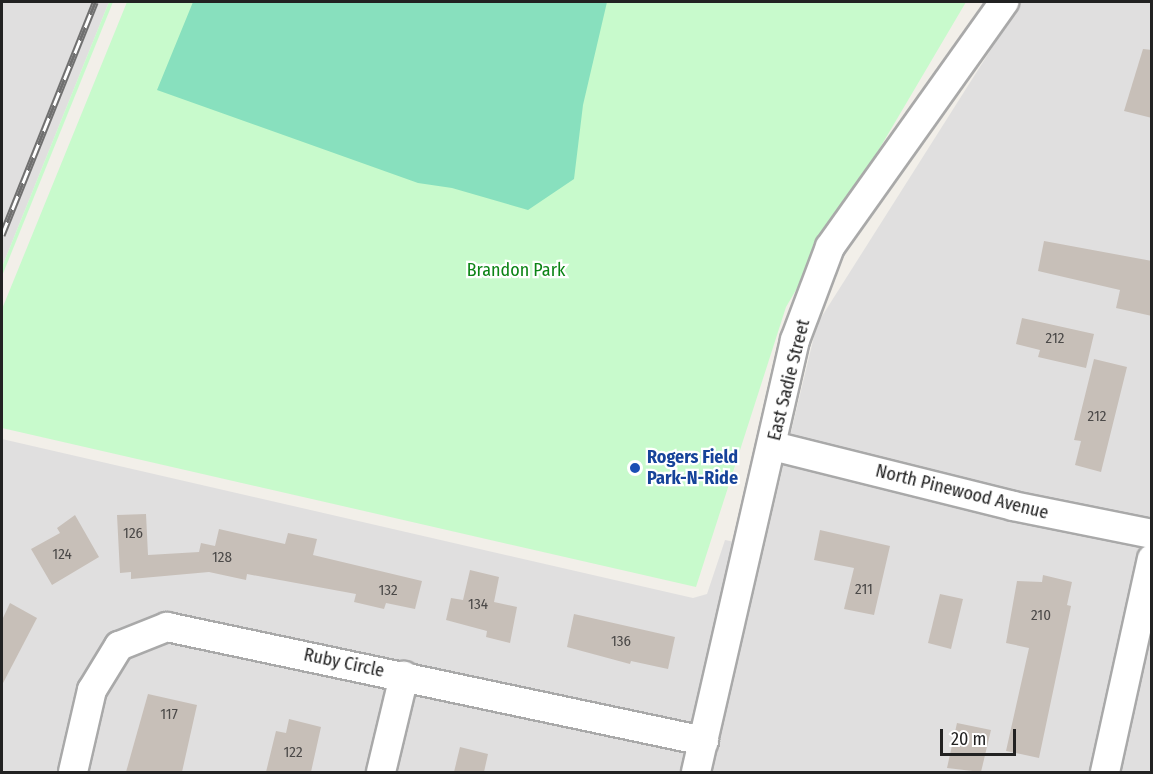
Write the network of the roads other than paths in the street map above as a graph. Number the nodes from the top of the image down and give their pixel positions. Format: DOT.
graph roads {
  1 [pos="1004,2"];
  2 [pos="773,446"];
  3 [pos="1152,534"];
  4 [pos="1152,559"];
  5 [pos="404,676"];
  6 [pos="704,741"];
  7 [pos="73,772"];
  8 [pos="381,772"];
  9 [pos="696,772"];
  10 [pos="1105,772"];
  1 -- 2 [label="street, East Sadie Street"];
  2 -- 3 [label="street, North Pinewood Avenue"];
  2 -- 6 [label="street, East Sadie Street"];
  4 -- 10 [label="street"];
  5 -- 6 [label="street, Ruby Circle"];
  5 -- 7 [label="street, Ruby Circle"];
  5 -- 8 [label="street"];
  6 -- 9 [label="street, East Sadie Street"];
}
